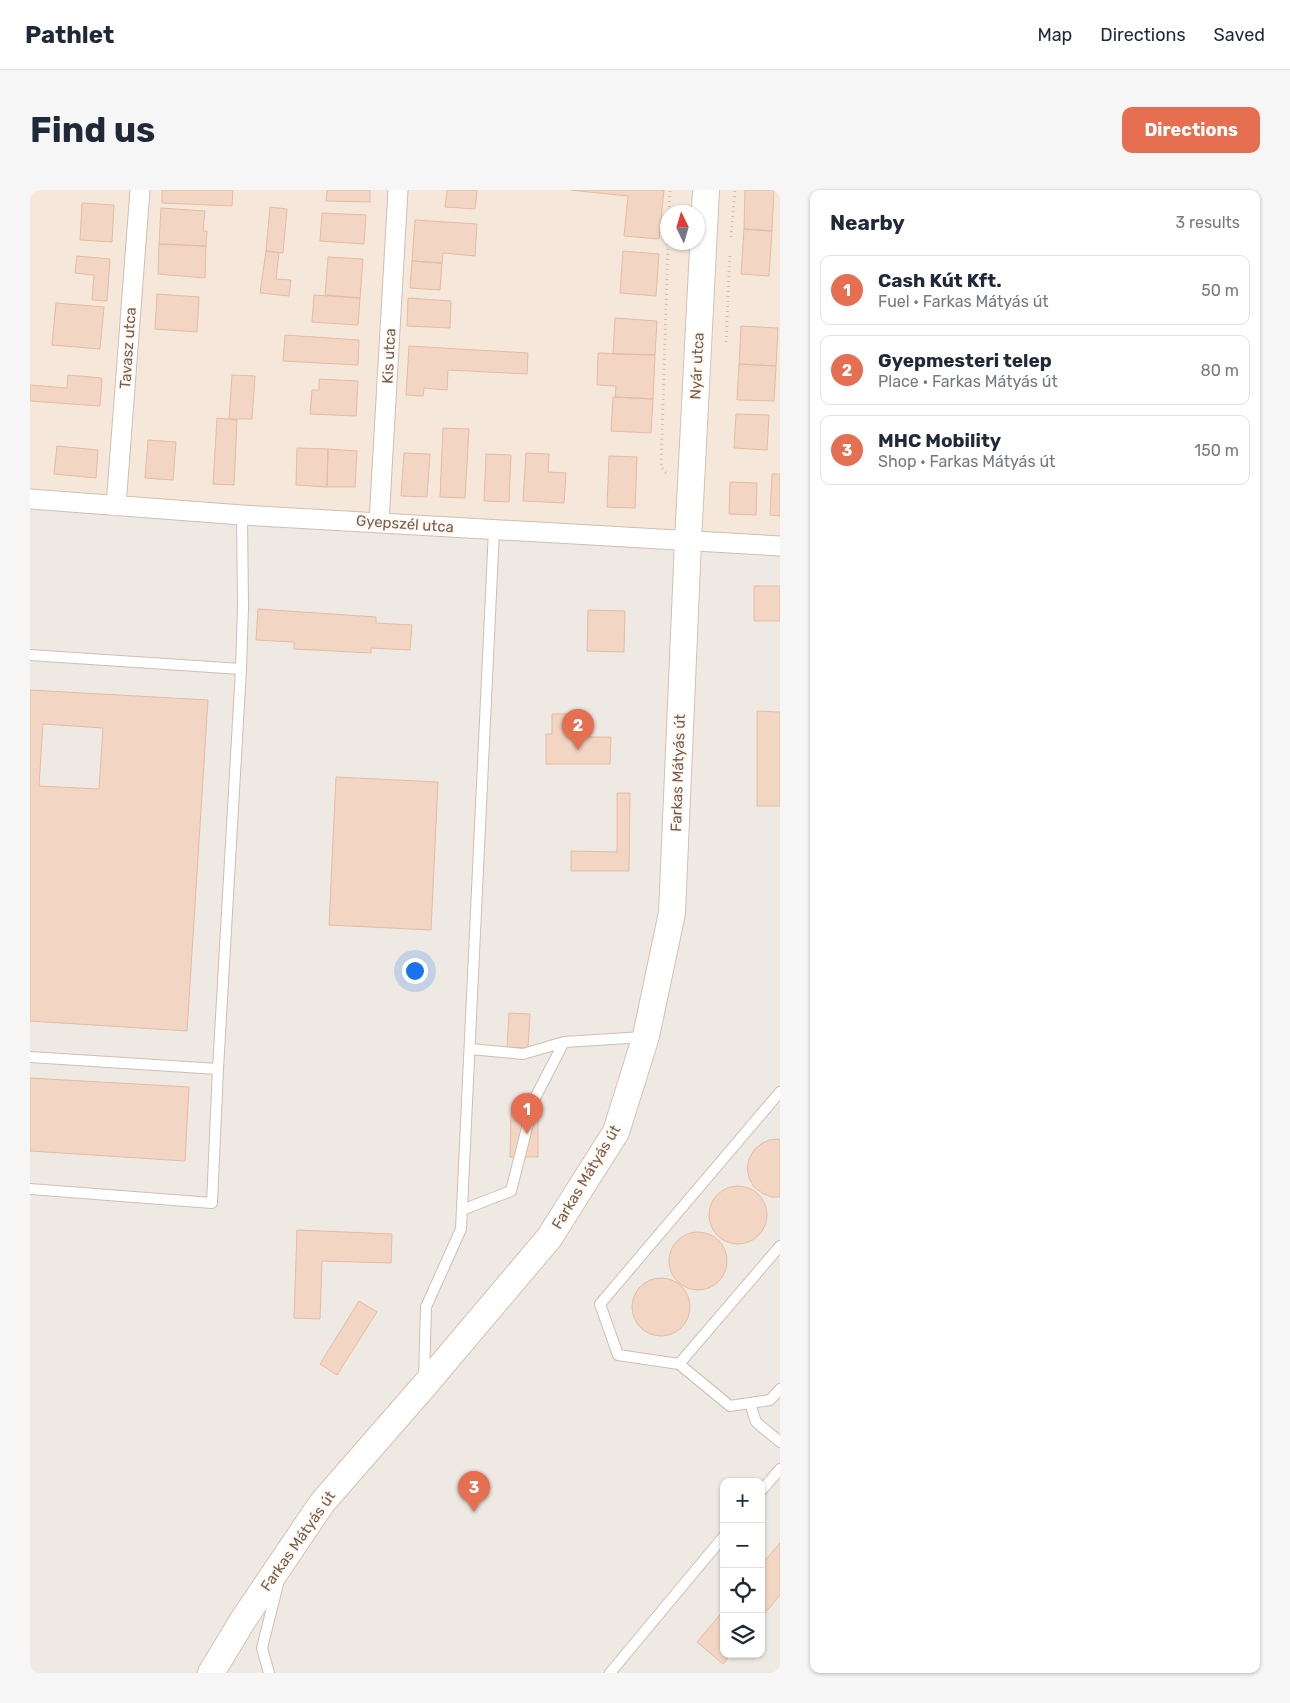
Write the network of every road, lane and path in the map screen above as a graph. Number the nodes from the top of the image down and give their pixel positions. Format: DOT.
graph roads {
  1 [pos="140,190"];
  2 [pos="398,190"];
  3 [pos="670,190"];
  4 [pos="706,190"];
  5 [pos="669,205"];
  6 [pos="668,250"];
  7 [pos="30,500"];
  8 [pos="690,502"];
  9 [pos="116,506"];
  10 [pos="242,515"];
  11 [pos="379,522"];
  12 [pos="494,530"];
  13 [pos="688,542"];
  14 [pos="780,546"];
  15 [pos="30,655"];
  16 [pos="241,670"];
  17 [pos="646,1036"];
  18 [pos="564,1042"];
  19 [pos="470,1049"];
  20 [pos="30,1057"];
  21 [pos="218,1070"];
  22 [pos="780,1092"];
  23 [pos="30,1190"];
  24 [pos="462,1210"];
  25 [pos="780,1246"];
  26 [pos="679,1364"];
  27 [pos="424,1386"];
  28 [pos="780,1389"];
  29 [pos="750,1403"];
  30 [pos="780,1442"];
  31 [pos="780,1469"];
  32 [pos="765,1486"];
  33 [pos="720,1541"];
  34 [pos="284,1559"];
  35 [pos="211,1673"];
  36 [pos="269,1673"];
  37 [pos="610,1673"];
  1 -- 9 [label="street, Tavasz utca"];
  2 -- 11 [label="street, Kis utca"];
  3 -- 5 [label="path"];
  4 -- 8 [label="street, Nyár utca"];
  6 -- 8 [label="path"];
  7 -- 9 [label="street, Gyepszél utca"];
  8 -- 13 [label="street, Nyár utca"];
  9 -- 10 [label="street, Gyepszél utca"];
  10 -- 11 [label="street, Gyepszél utca"];
  10 -- 16 [label="lane"];
  11 -- 12 [label="street, Gyepszél utca"];
  12 -- 13 [label="street, Gyepszél utca"];
  12 -- 19 [label="lane"];
  13 -- 14 [label="street, Gyepszél utca"];
  13 -- 17 [label="street, Farkas Mátyás út"];
  15 -- 16 [label="lane"];
  16 -- 21 [label="lane"];
  17 -- 18 [label="lane"];
  17 -- 27 [label="street, Farkas Mátyás út"];
  18 -- 19 [label="lane"];
  18 -- 24 [label="lane"];
  19 -- 24 [label="lane"];
  20 -- 21 [label="lane"];
  21 -- 23 [label="lane"];
  22 -- 26 [label="lane"];
  24 -- 27 [label="lane"];
  25 -- 26 [label="lane"];
  26 -- 29 [label="lane"];
  27 -- 34 [label="street, Farkas Mátyás út"];
  28 -- 29 [label="lane"];
  29 -- 30 [label="lane"];
  31 -- 32 [label="lane"];
  33 -- 37 [label="lane"];
  34 -- 35 [label="street, Farkas Mátyás út"];
  34 -- 36 [label="lane"];
}
